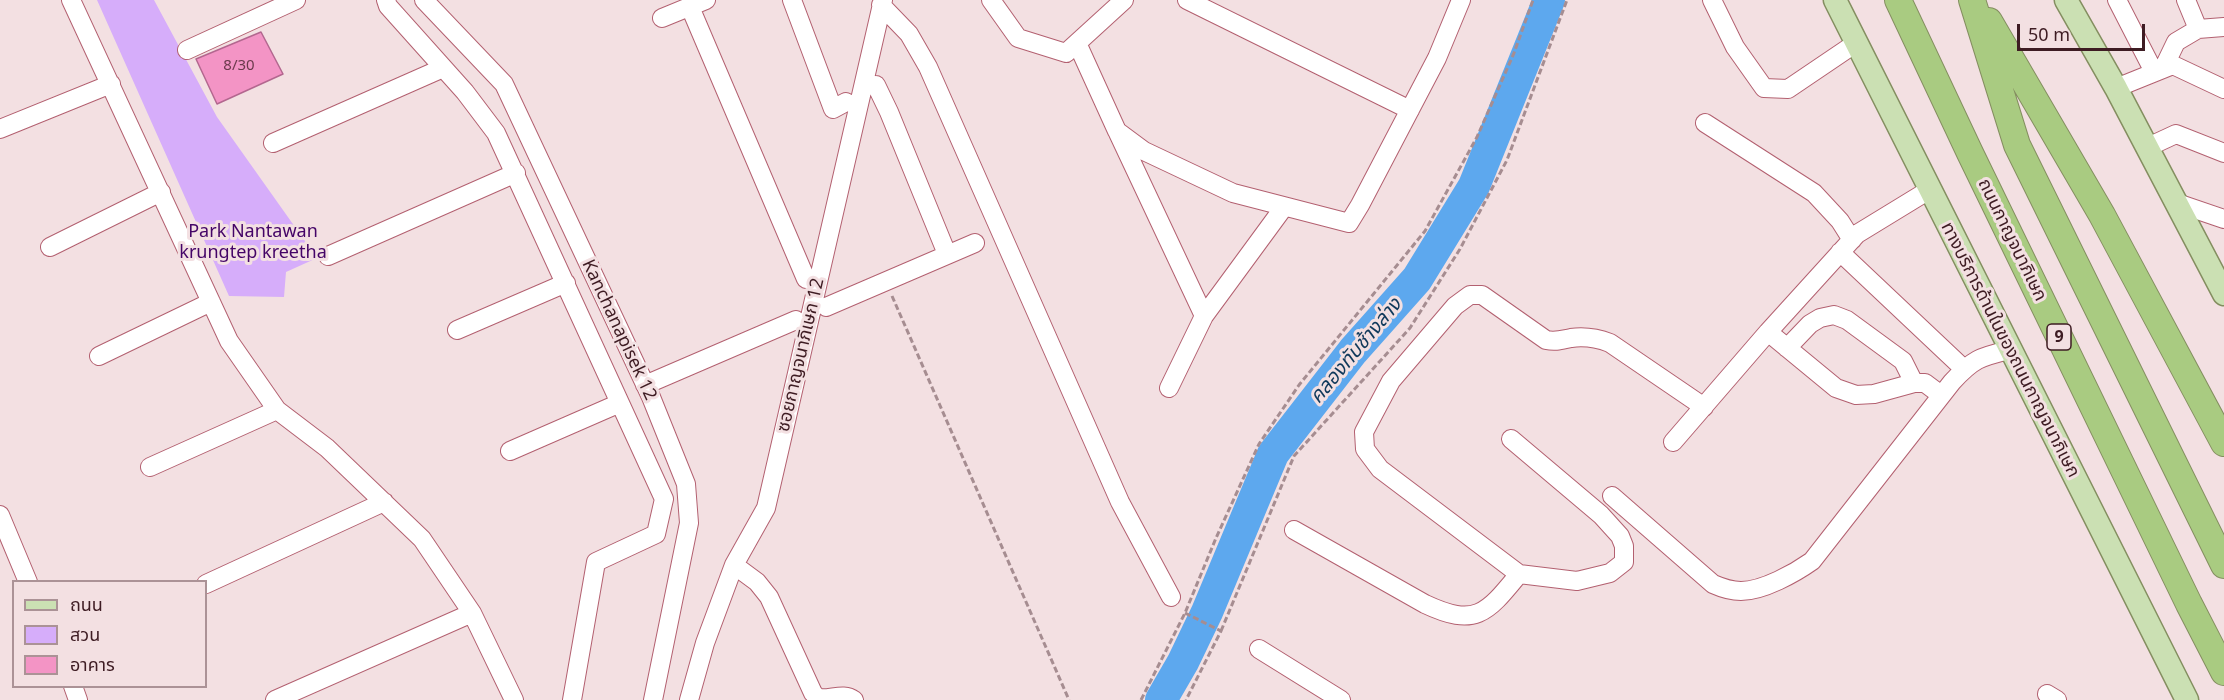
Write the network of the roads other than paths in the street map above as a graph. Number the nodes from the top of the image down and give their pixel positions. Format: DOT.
graph roads {
  1 [pos="71,0"];
  2 [pos="296,0"];
  3 [pos="386,0"];
  4 [pos="424,0"];
  5 [pos="792,0"];
  6 [pos="991,0"];
  7 [pos="1124,0"];
  8 [pos="1187,0"];
  9 [pos="1461,0"];
  10 [pos="1712,0"];
  11 [pos="1835,0"];
  12 [pos="1898,0"];
  13 [pos="1975,0"];
  14 [pos="2066,0"];
  15 [pos="2117,0"];
  16 [pos="2186,0"];
  17 [pos="882,2"];
  18 [pos="698,4"];
  19 [pos="662,18"];
  20 [pos="2224,27"];
  21 [pos="2198,29"];
  22 [pos="1077,43"];
  23 [pos="1856,43"];
  24 [pos="187,50"];
  25 [pos="443,68"];
  26 [pos="2158,71"];
  27 [pos="111,84"];
  28 [pos="876,85"];
  29 [pos="2116,88"];
  30 [pos="2224,89"];
  31 [pos="846,102"];
  32 [pos="1410,110"];
  33 [pos="1705,123"];
  34 [pos="0,129"];
  35 [pos="1117,131"];
  36 [pos="273,143"];
  37 [pos="2148,147"];
  38 [pos="2224,153"];
  39 [pos="516,173"];
  40 [pos="1929,190"];
  41 [pos="161,192"];
  42 [pos="2177,203"];
  43 [pos="1284,207"];
  44 [pos="2224,219"];
  45 [pos="975,243"];
  46 [pos="1846,246"];
  47 [pos="50,247"];
  48 [pos="948,254"];
  49 [pos="328,256"];
  50 [pos="806,279"];
  51 [pos="566,283"];
  52 [pos="2224,294"];
  53 [pos="211,302"];
  54 [pos="821,308"];
  55 [pos="1204,316"];
  56 [pos="796,320"];
  57 [pos="457,330"];
  58 [pos="1768,332"];
  59 [pos="1787,348"];
  60 [pos="2009,350"];
  61 [pos="99,356"];
  62 [pos="1964,369"];
  63 [pos="1914,383"];
  64 [pos="645,385"];
  65 [pos="1169,387"];
  66 [pos="1941,395"];
  67 [pos="620,403"];
  68 [pos="1704,407"];
  69 [pos="277,410"];
  70 [pos="1511,439"];
  71 [pos="1673,442"];
  72 [pos="2224,443"];
  73 [pos="510,451"];
  74 [pos="150,466"];
  75 [pos="1612,496"];
  76 [pos="384,502"];
  77 [pos="0,515"];
  78 [pos="1294,530"];
  79 [pos="734,565"];
  80 [pos="2224,565"];
  81 [pos="1519,574"];
  82 [pos="27,580"];
  83 [pos="207,584"];
  84 [pos="1171,597"];
  85 [pos="472,614"];
  86 [pos="1259,649"];
  87 [pos="2224,672"];
  88 [pos="275,700"];
  89 [pos="514,700"];
  90 [pos="572,700"];
  91 [pos="653,700"];
  92 [pos="689,700"];
  93 [pos="854,700"];
  94 [pos="1341,700"];
  95 [pos="2187,700"];
  1 -- 27 [label="street"];
  2 -- 24 [label="street"];
  3 -- 25 [label="street"];
  4 -- 64 [label="street, Kanchanapisek 12"];
  5 -- 31 [label="street"];
  6 -- 22 [label="street"];
  7 -- 22 [label="street"];
  8 -- 32 [label="street"];
  9 -- 32 [label="street"];
  10 -- 23 [label="street"];
  11 -- 23 [label="main road, ทางบริการด้านในของถนนกาญจนาภิเษก"];
  12 -- 87 [label="highway, ถนนกาญจนาภิเษก / 9"];
  13 -- 72 [label="highway"];
  13 -- 80 [label="highway"];
  14 -- 29 [label="main road"];
  15 -- 26 [label="street"];
  16 -- 21 [label="street"];
  17 -- 79 [label="street, ซอยกาญจนาภิเษก 12"];
  17 -- 84 [label="street"];
  18 -- 19 [label="street"];
  18 -- 50 [label="street"];
  20 -- 21 [label="street"];
  21 -- 26 [label="street"];
  22 -- 35 [label="street"];
  23 -- 40 [label="main road, ทางบริการด้านในของถนนกาญจนาภิเษก"];
  25 -- 36 [label="street"];
  25 -- 39 [label="street"];
  26 -- 29 [label="street"];
  26 -- 30 [label="street"];
  27 -- 34 [label="street"];
  27 -- 41 [label="street"];
  28 -- 48 [label="street"];
  29 -- 37 [label="main road"];
  32 -- 43 [label="street"];
  33 -- 46 [label="street"];
  35 -- 43 [label="street"];
  35 -- 55 [label="street"];
  37 -- 38 [label="street"];
  37 -- 42 [label="main road"];
  39 -- 49 [label="street"];
  39 -- 51 [label="street"];
  40 -- 46 [label="street"];
  40 -- 60 [label="main road, ทางบริการด้านในของถนนกาญจนาภิเษก"];
  41 -- 47 [label="street"];
  41 -- 53 [label="street"];
  42 -- 44 [label="street"];
  42 -- 52 [label="main road"];
  43 -- 55 [label="street"];
  45 -- 48 [label="street"];
  46 -- 58 [label="street"];
  46 -- 62 [label="street"];
  48 -- 54 [label="street"];
  51 -- 57 [label="street"];
  51 -- 67 [label="street"];
  53 -- 61 [label="street"];
  53 -- 69 [label="street"];
  55 -- 65 [label="street"];
  56 -- 64 [label="street"];
  58 -- 59 [label="street"];
  58 -- 68 [label="street"];
  59 -- 63 [label="street"];
  59 -- 63 [label="street"];
  60 -- 62 [label="street"];
  60 -- 95 [label="main road, ทางบริการด้านในของถนนกาญจนาภิเษก"];
  62 -- 66 [label="street"];
  63 -- 66 [label="street"];
  64 -- 91 [label="street, Kanchanapisek 12"];
  66 -- 75 [label="street"];
  67 -- 73 [label="street"];
  67 -- 90 [label="street"];
  68 -- 71 [label="street"];
  68 -- 81 [label="street"];
  69 -- 74 [label="street"];
  69 -- 76 [label="street"];
  70 -- 81 [label="street"];
  76 -- 83 [label="street"];
  76 -- 85 [label="street"];
  77 -- 82 [label="street"];
  78 -- 81 [label="street"];
  79 -- 92 [label="street, ซอยกาญจนาภิเษก 12"];
  79 -- 93 [label="street"];
  85 -- 88 [label="street"];
  85 -- 89 [label="street"];
  86 -- 94 [label="street"];
}
